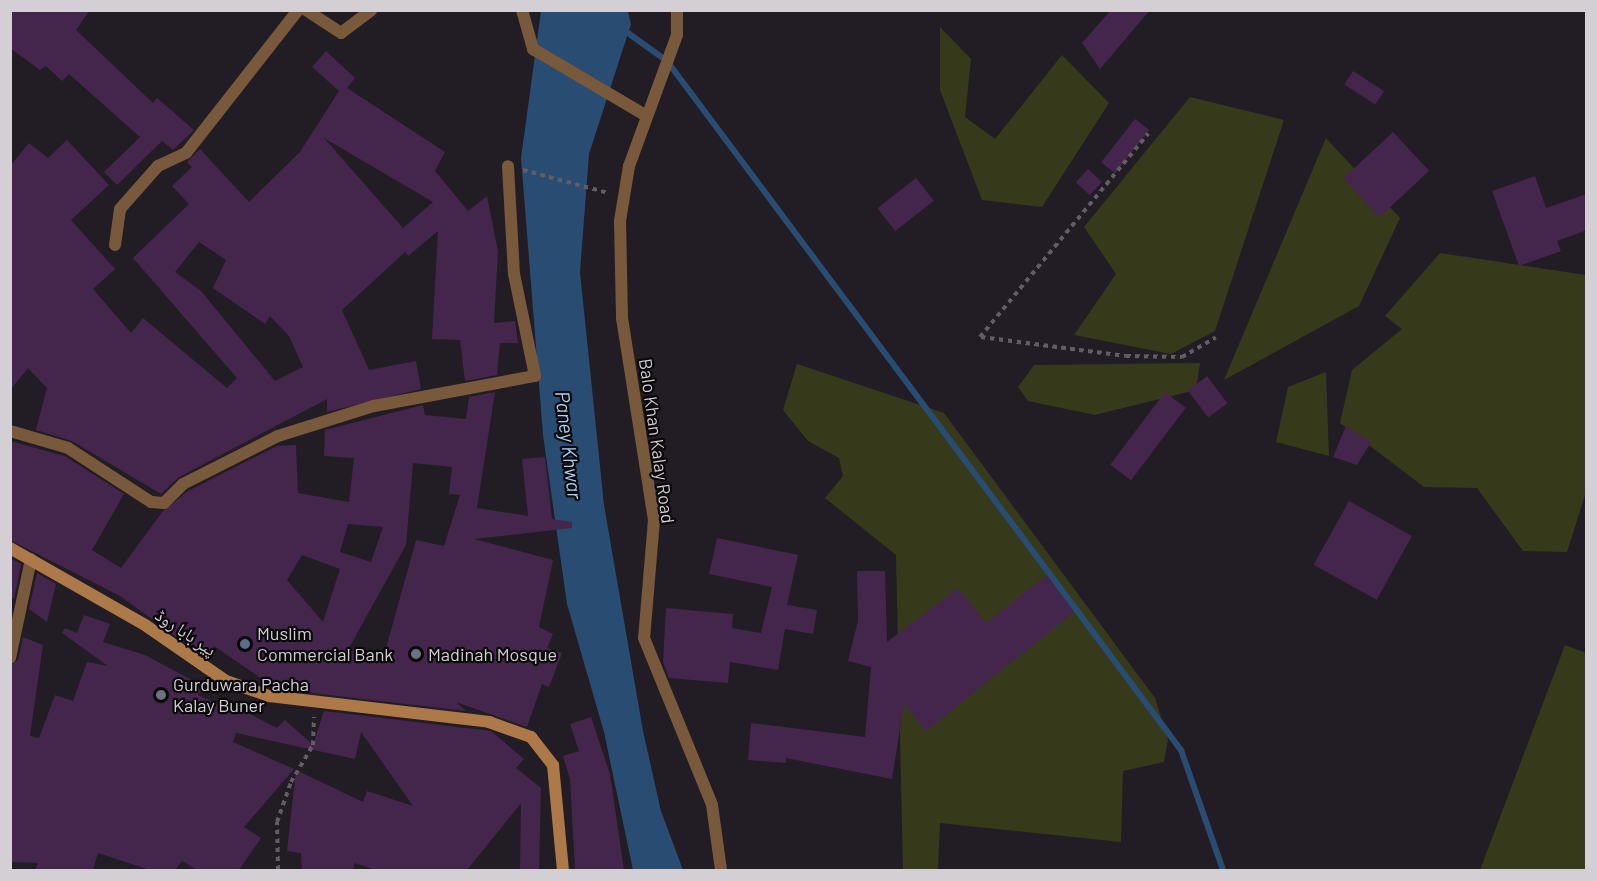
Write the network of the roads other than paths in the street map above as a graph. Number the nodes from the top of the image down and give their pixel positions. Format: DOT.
graph roads {
  1 [pos="298,10"];
  2 [pos="306,10"];
  3 [pos="371,10"];
  4 [pos="522,10"];
  5 [pos="677,10"];
  6 [pos="645,115"];
  7 [pos="508,166"];
  8 [pos="115,245"];
  9 [pos="10,432"];
  10 [pos="10,548"];
  11 [pos="31,559"];
  12 [pos="10,658"];
  13 [pos="563,870"];
  14 [pos="723,870"];
  1 -- 8 [label="street"];
  2 -- 3 [label="street"];
  4 -- 6 [label="street"];
  5 -- 6 [label="street, Balo Khan Kalay Road"];
  6 -- 14 [label="street, Balo Khan Kalay Road"];
  7 -- 9 [label="street"];
  10 -- 11 [label="main road, پیر بابا روڈ"];
  11 -- 12 [label="street"];
  11 -- 13 [label="main road, پیر بابا روڈ"];
}
